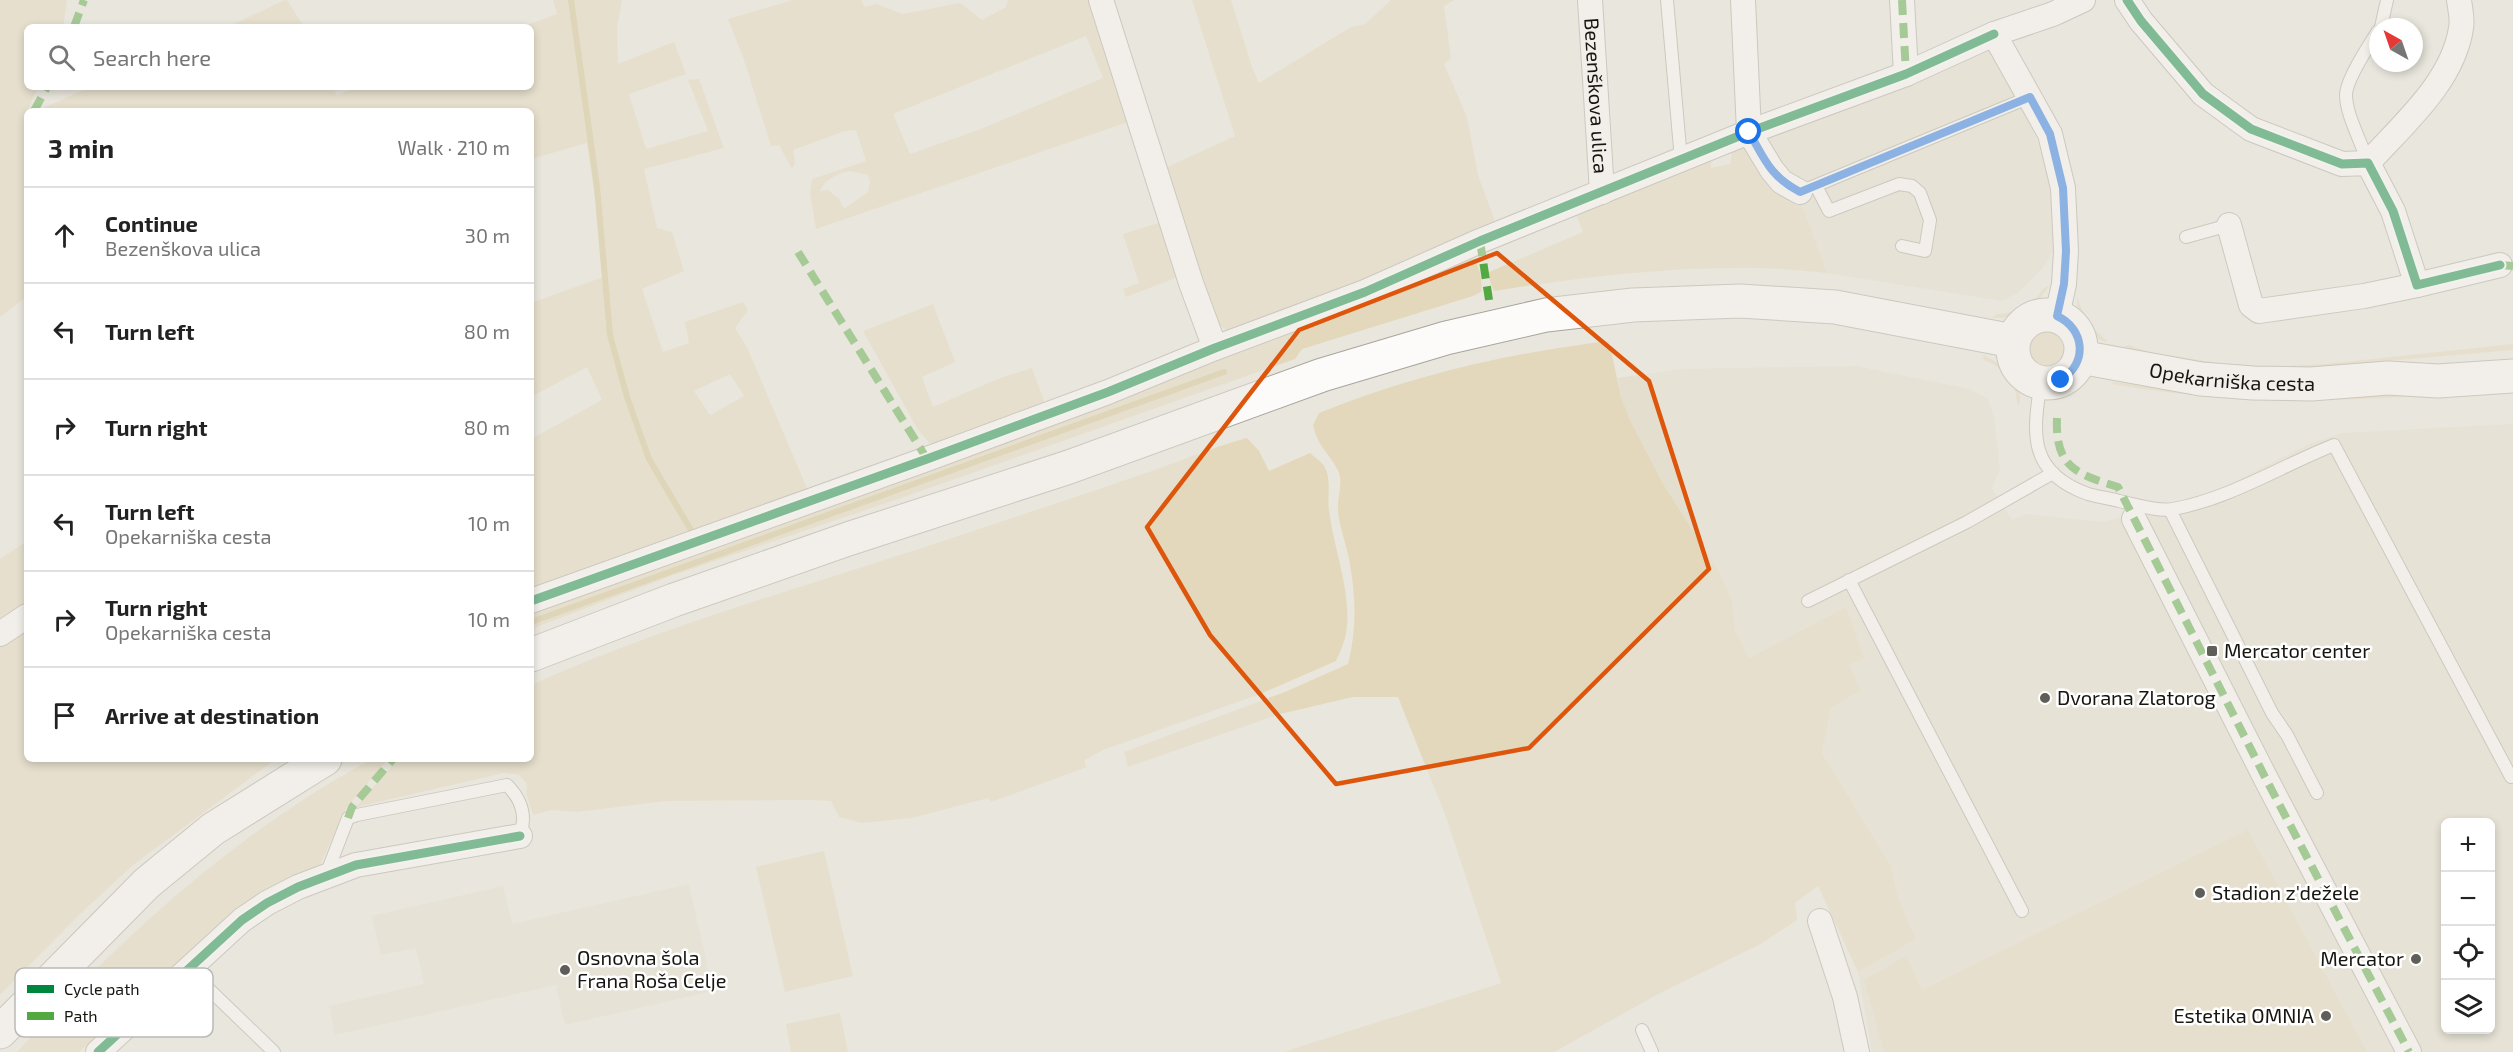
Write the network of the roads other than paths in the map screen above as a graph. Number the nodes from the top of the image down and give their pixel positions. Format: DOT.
graph roads {
  1 [pos="1101,0"];
  2 [pos="1590,0"];
  3 [pos="1667,0"];
  4 [pos="1743,0"];
  5 [pos="1902,0"];
  6 [pos="2083,0"];
  7 [pos="2127,0"];
  8 [pos="2387,0"];
  9 [pos="2459,0"];
  10 [pos="2052,7"];
  11 [pos="2383,18"];
  12 [pos="1994,34"];
  13 [pos="2369,46"];
  14 [pos="1906,74"];
  15 [pos="2030,97"];
  16 [pos="1749,132"];
  17 [pos="1681,160"];
  18 [pos="2368,163"];
  19 [pos="1808,189"];
  20 [pos="1602,192"];
  21 [pos="2229,225"];
  22 [pos="2186,237"];
  23 [pos="1902,246"];
  24 [pos="2500,265"];
  25 [pos="2417,285"];
  26 [pos="2057,316"];
  27 [pos="2013,341"];
  28 [pos="1215,348"];
  29 [pos="2080,357"];
  30 [pos="2513,358"];
  31 [pos="2513,376"];
  32 [pos="2388,378"];
  33 [pos="2042,382"];
  34 [pos="2053,472"];
  35 [pos="2170,510"];
  36 [pos="2134,519"];
  37 [pos="1849,580"];
  38 [pos="534,599"];
  39 [pos="1808,601"];
  40 [pos="24,618"];
  41 [pos="0,634"];
  42 [pos="534,654"];
  43 [pos="320,762"];
  44 [pos="2513,776"];
  45 [pos="2318,793"];
  46 [pos="520,836"];
  47 [pos="326,875"];
  48 [pos="2022,911"];
  49 [pos="1820,921"];
  50 [pos="63,968"];
  51 [pos="191,968"];
  52 [pos="213,993"];
  53 [pos="15,1017"];
  54 [pos="1642,1030"];
  55 [pos="0,1032"];
  56 [pos="115,1037"];
  57 [pos="98,1052"];
  58 [pos="274,1052"];
  59 [pos="1652,1052"];
  60 [pos="1857,1052"];
  61 [pos="2409,1052"];
  1 -- 28 [label="street"];
  2 -- 20 [label="street, Bezenškova ulica"];
  3 -- 17 [label="lane"];
  4 -- 16 [label="street"];
  5 -- 14 [label="street"];
  6 -- 10 [label="street"];
  7 -- 18 [label="street"];
  8 -- 11 [label="lane"];
  9 -- 18 [label="street"];
  10 -- 12 [label="street"];
  12 -- 14 [label="street"];
  12 -- 15 [label="street"];
  13 -- 18 [label="lane"];
  14 -- 16 [label="street"];
  15 -- 19 [label="lane"];
  15 -- 26 [label="street"];
  16 -- 17 [label="street"];
  16 -- 19 [label="street"];
  17 -- 20 [label="street"];
  18 -- 25 [label="street"];
  19 -- 23 [label="lane"];
  20 -- 28 [label="street"];
  21 -- 22 [label="lane"];
  21 -- 25 [label="street"];
  24 -- 25 [label="street"];
  26 -- 27 [label="street"];
  26 -- 29 [label="street"];
  27 -- 33 [label="street"];
  27 -- 42 [label="street"];
  28 -- 38 [label="street"];
  29 -- 32 [label="street, Opekarniška cesta"];
  29 -- 33 [label="street"];
  30 -- 32 [label="street"];
  31 -- 32 [label="street"];
  33 -- 34 [label="lane"];
  34 -- 35 [label="lane"];
  34 -- 37 [label="lane"];
  35 -- 44 [label="lane"];
  35 -- 45 [label="lane"];
  36 -- 61 [label="street"];
  37 -- 39 [label="lane"];
  37 -- 48 [label="lane"];
  40 -- 41 [label="street"];
  43 -- 50 [label="street"];
  46 -- 47 [label="street"];
  46 -- 47 [label="lane"];
  47 -- 51 [label="street"];
  49 -- 60 [label="street"];
  52 -- 58 [label="lane"];
  53 -- 55 [label="street"];
  54 -- 59 [label="lane"];
  56 -- 57 [label="street"];
}
